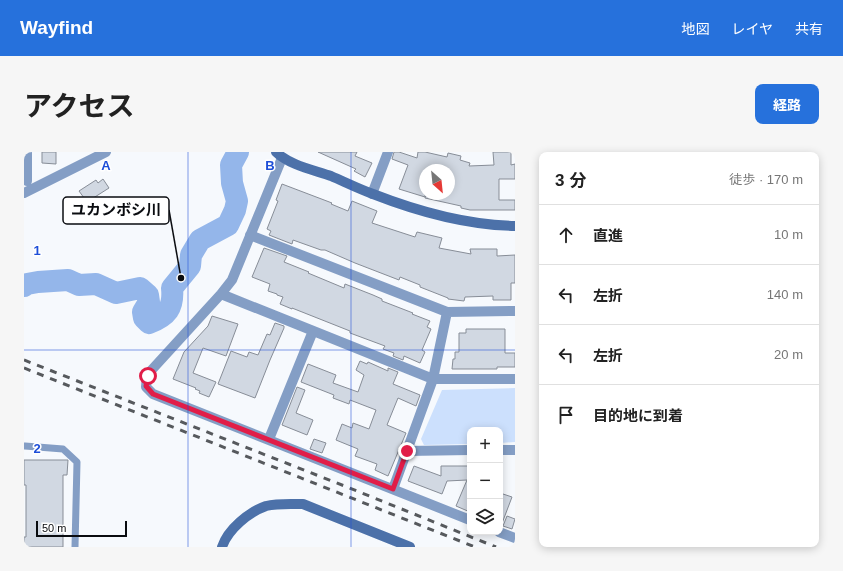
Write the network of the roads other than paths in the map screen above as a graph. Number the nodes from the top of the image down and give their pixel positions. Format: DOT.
graph roads {
  1 [pos="27,152"];
  2 [pos="106,152"];
  3 [pos="388,152"];
  4 [pos="279,155"];
  5 [pos="27,186"];
  6 [pos="372,194"];
  7 [pos="515,226"];
  8 [pos="250,235"];
  9 [pos="221,294"];
  10 [pos="447,312"];
  11 [pos="515,312"];
  12 [pos="313,331"];
  13 [pos="433,379"];
  14 [pos="515,379"];
  15 [pos="269,440"];
  16 [pos="25,446"];
  17 [pos="467,450"];
  18 [pos="503,450"];
  19 [pos="515,450"];
  20 [pos="407,451"];
  21 [pos="393,489"];
  22 [pos="467,519"];
  23 [pos="503,534"];
  24 [pos="515,538"];
  25 [pos="75,547"];
  26 [pos="222,547"];
  27 [pos="410,547"];
  1 -- 5 [label="street"];
  2 -- 5 [label="street"];
  3 -- 6 [label="street"];
  4 -- 6 [label="street"];
  4 -- 8 [label="street"];
  6 -- 7 [label="street"];
  8 -- 9 [label="street"];
  8 -- 10 [label="street"];
  9 -- 12 [label="street"];
  9 -- 15 [label="street"];
  10 -- 11 [label="street"];
  10 -- 13 [label="street"];
  12 -- 13 [label="street"];
  12 -- 15 [label="street"];
  13 -- 14 [label="street"];
  13 -- 20 [label="street"];
  15 -- 21 [label="street"];
  16 -- 25 [label="lane"];
  17 -- 20 [label="street"];
  18 -- 19 [label="street"];
  20 -- 21 [label="street"];
  21 -- 22 [label="street"];
  23 -- 24 [label="street"];
  26 -- 27 [label="street"];
}
